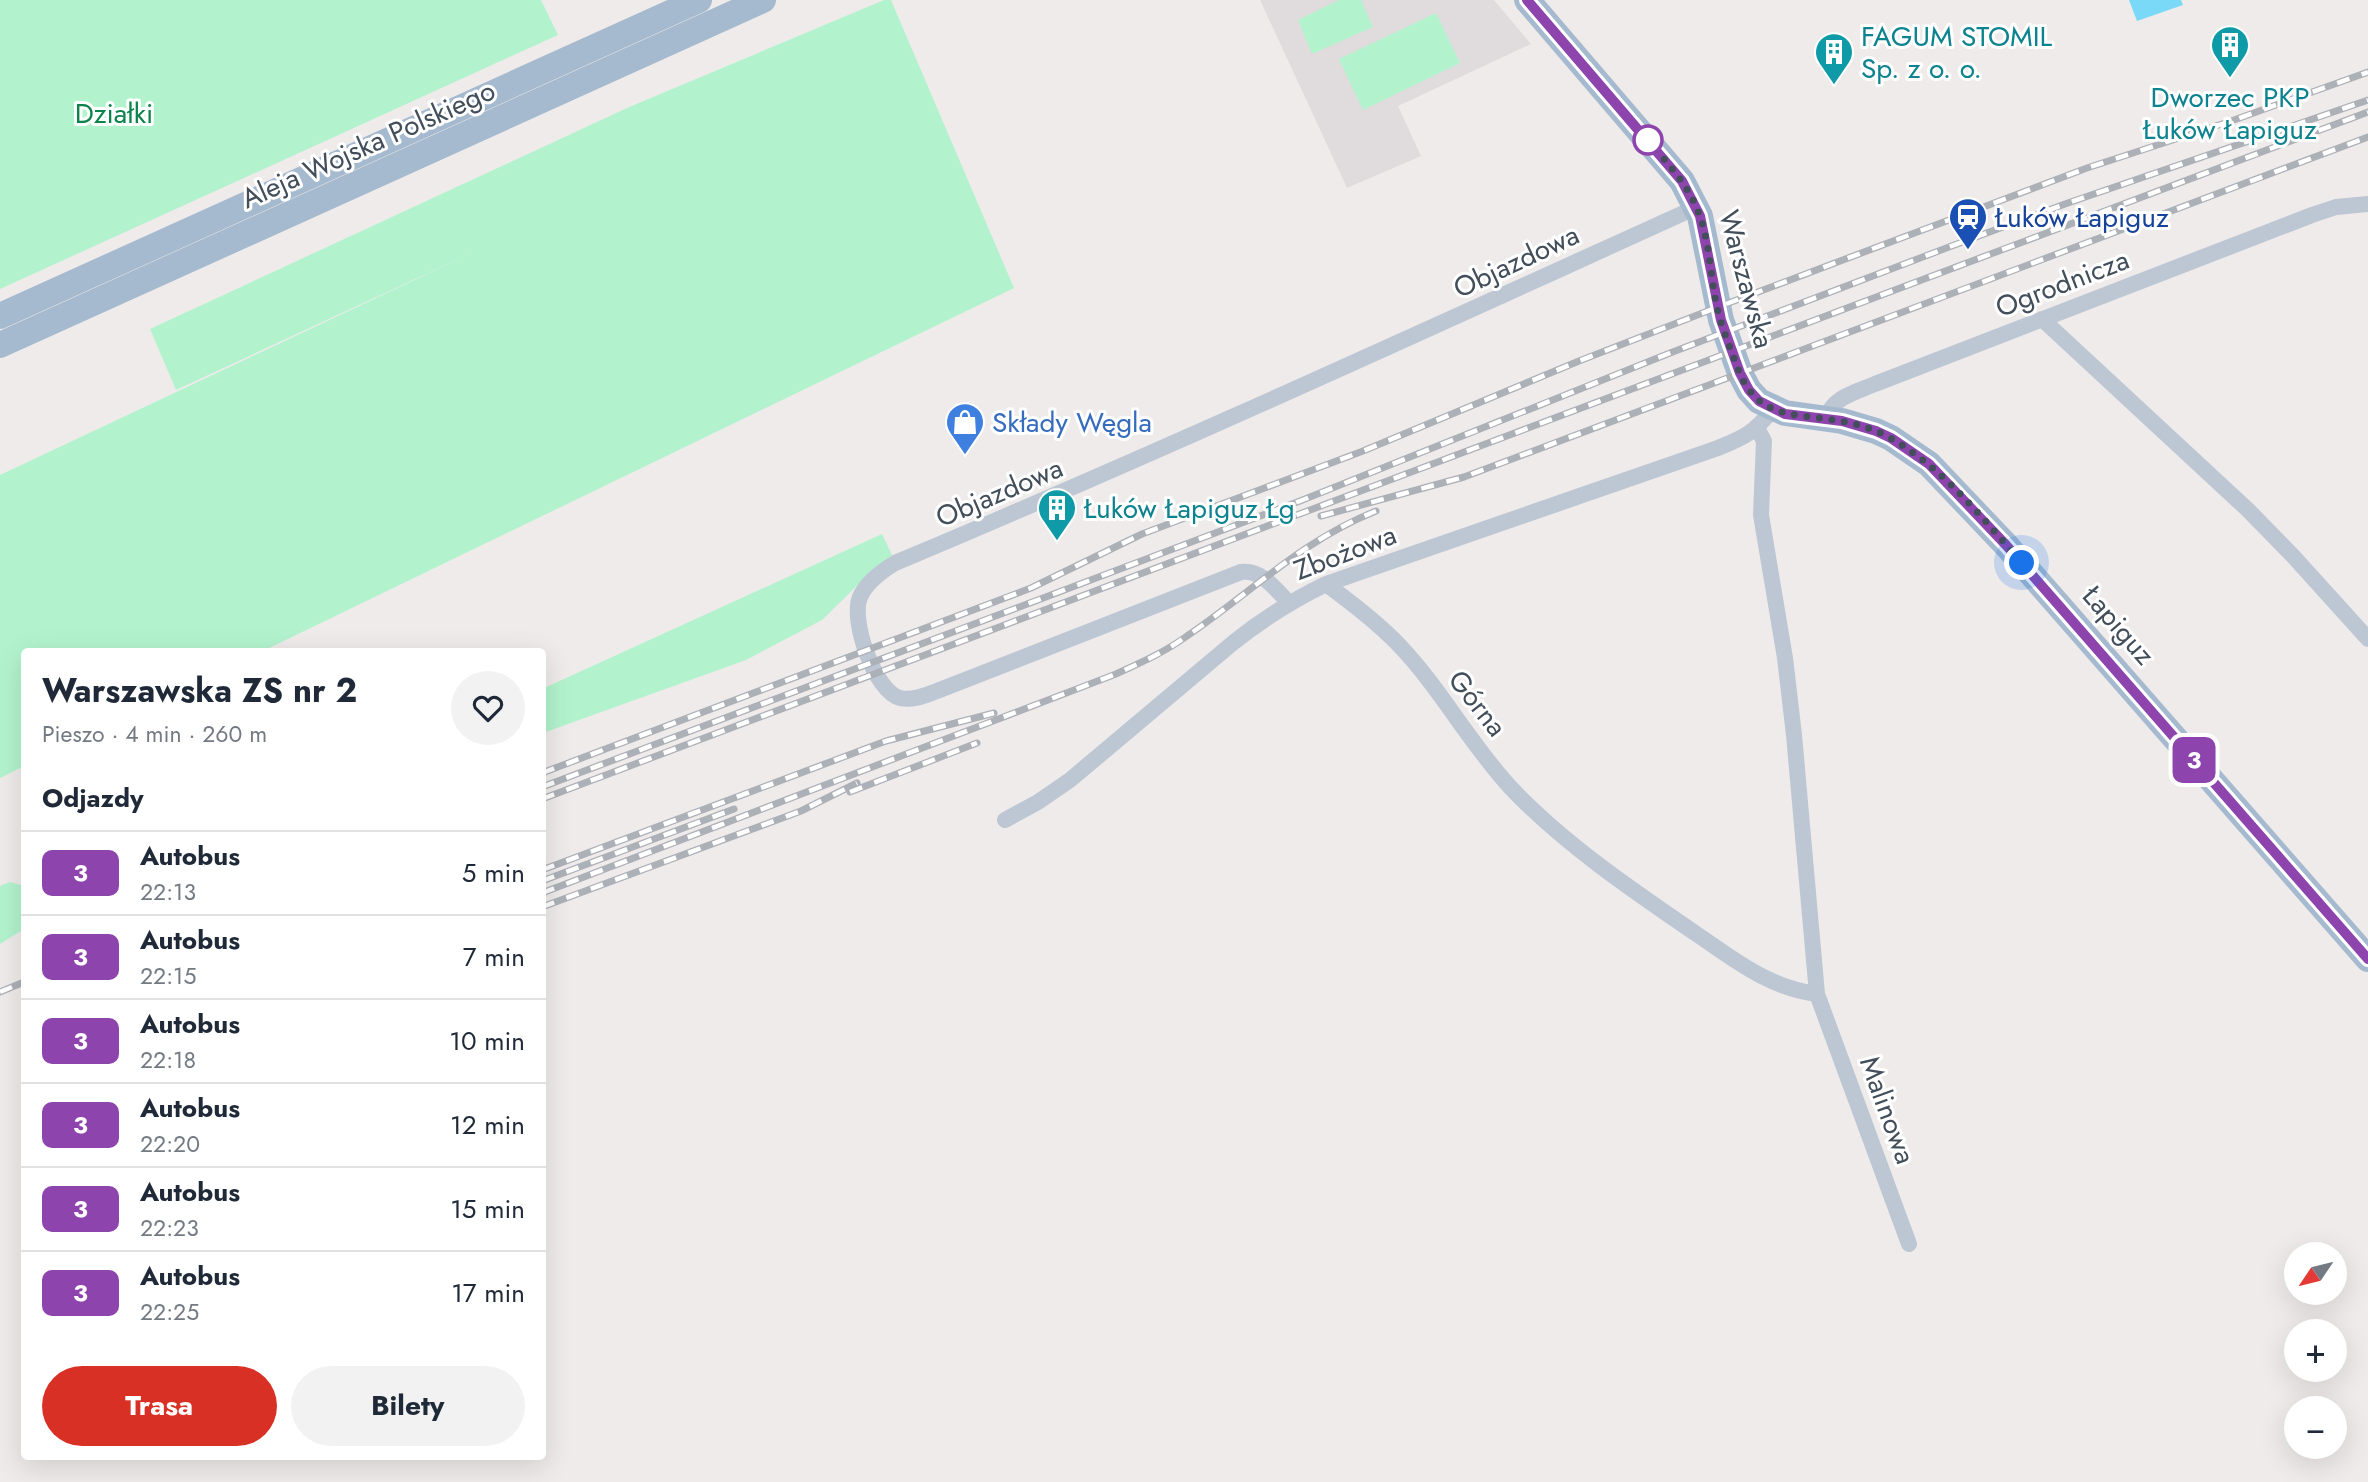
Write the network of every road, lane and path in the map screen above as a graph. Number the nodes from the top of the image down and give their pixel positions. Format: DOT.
graph roads {
  1 [pos="699,0"];
  2 [pos="762,0"];
  3 [pos="1527,0"];
  4 [pos="2368,204"];
  5 [pos="1697,207"];
  6 [pos="0,316"];
  7 [pos="2042,318"];
  8 [pos="0,345"];
  9 [pos="1826,418"];
  10 [pos="1765,419"];
  11 [pos="1326,584"];
  12 [pos="1289,603"];
  13 [pos="2368,639"];
  14 [pos="1005,820"];
  15 [pos="2368,959"];
  16 [pos="1816,994"];
  17 [pos="1909,1244"];
  1 -- 6 [label="main road, Aleja Wojska Polskiego"];
  2 -- 8 [label="main road, Aleja Wojska Polskiego"];
  3 -- 5 [label="main road, Warszawska"];
  4 -- 7 [label="street, Ogrodnicza"];
  5 -- 10 [label="main road, Warszawska"];
  5 -- 12 [label="street, Objazdowa"];
  7 -- 9 [label="street, Ogrodnicza"];
  7 -- 13 [label="street"];
  9 -- 10 [label="main road, Łapiguz"];
  9 -- 15 [label="main road, Łapiguz"];
  10 -- 11 [label="street, Zbożowa"];
  10 -- 16 [label="street, Malinowa"];
  11 -- 12 [label="street, Zbożowa"];
  11 -- 16 [label="street, Górna"];
  12 -- 14 [label="street, Zbożowa"];
  16 -- 17 [label="street, Malinowa"];
}
